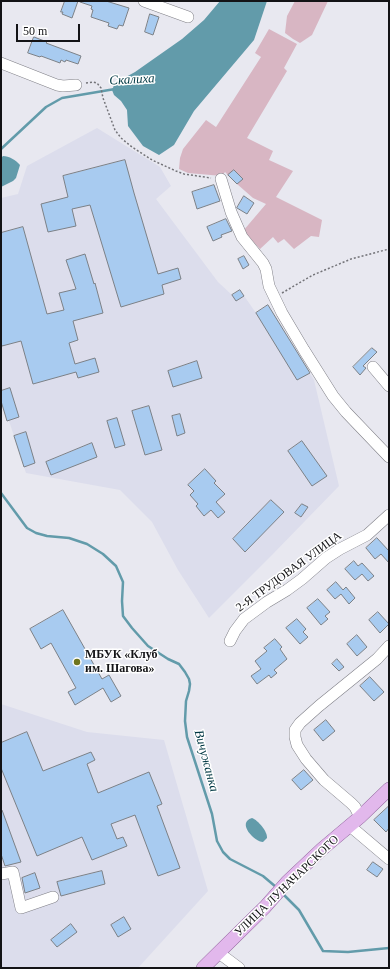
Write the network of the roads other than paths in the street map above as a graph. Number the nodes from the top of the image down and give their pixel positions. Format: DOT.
graph roads {
  1 [pos="144,1"];
  2 [pos="188,17"];
  3 [pos="1,63"];
  4 [pos="76,85"];
  5 [pos="221,179"];
  6 [pos="373,367"];
  7 [pos="389,386"];
  8 [pos="389,457"];
  9 [pos="389,515"];
  10 [pos="230,641"];
  11 [pos="389,646"];
  12 [pos="389,789"];
  13 [pos="355,821"];
  14 [pos="389,859"];
  15 [pos="1,874"];
  16 [pos="53,898"];
  17 [pos="219,953"];
  18 [pos="203,968"];
  19 [pos="238,968"];
  1 -- 2 [label="street"];
  3 -- 4 [label="street"];
  5 -- 8 [label="street"];
  6 -- 7 [label="street"];
  9 -- 10 [label="street, 2-Я ТРУДОВАЯ УЛИЦА"];
  11 -- 13 [label="street"];
  12 -- 13 [label="main road, УЛИЦА ЛУНАЧАРСКОГО"];
  13 -- 14 [label="street"];
  13 -- 17 [label="main road, УЛИЦА ЛУНАЧАРСКОГО"];
  15 -- 16 [label="street"];
  17 -- 18 [label="main road, УЛИЦА ЛУНАЧАРСКОГО"];
  17 -- 19 [label="street"];
}
